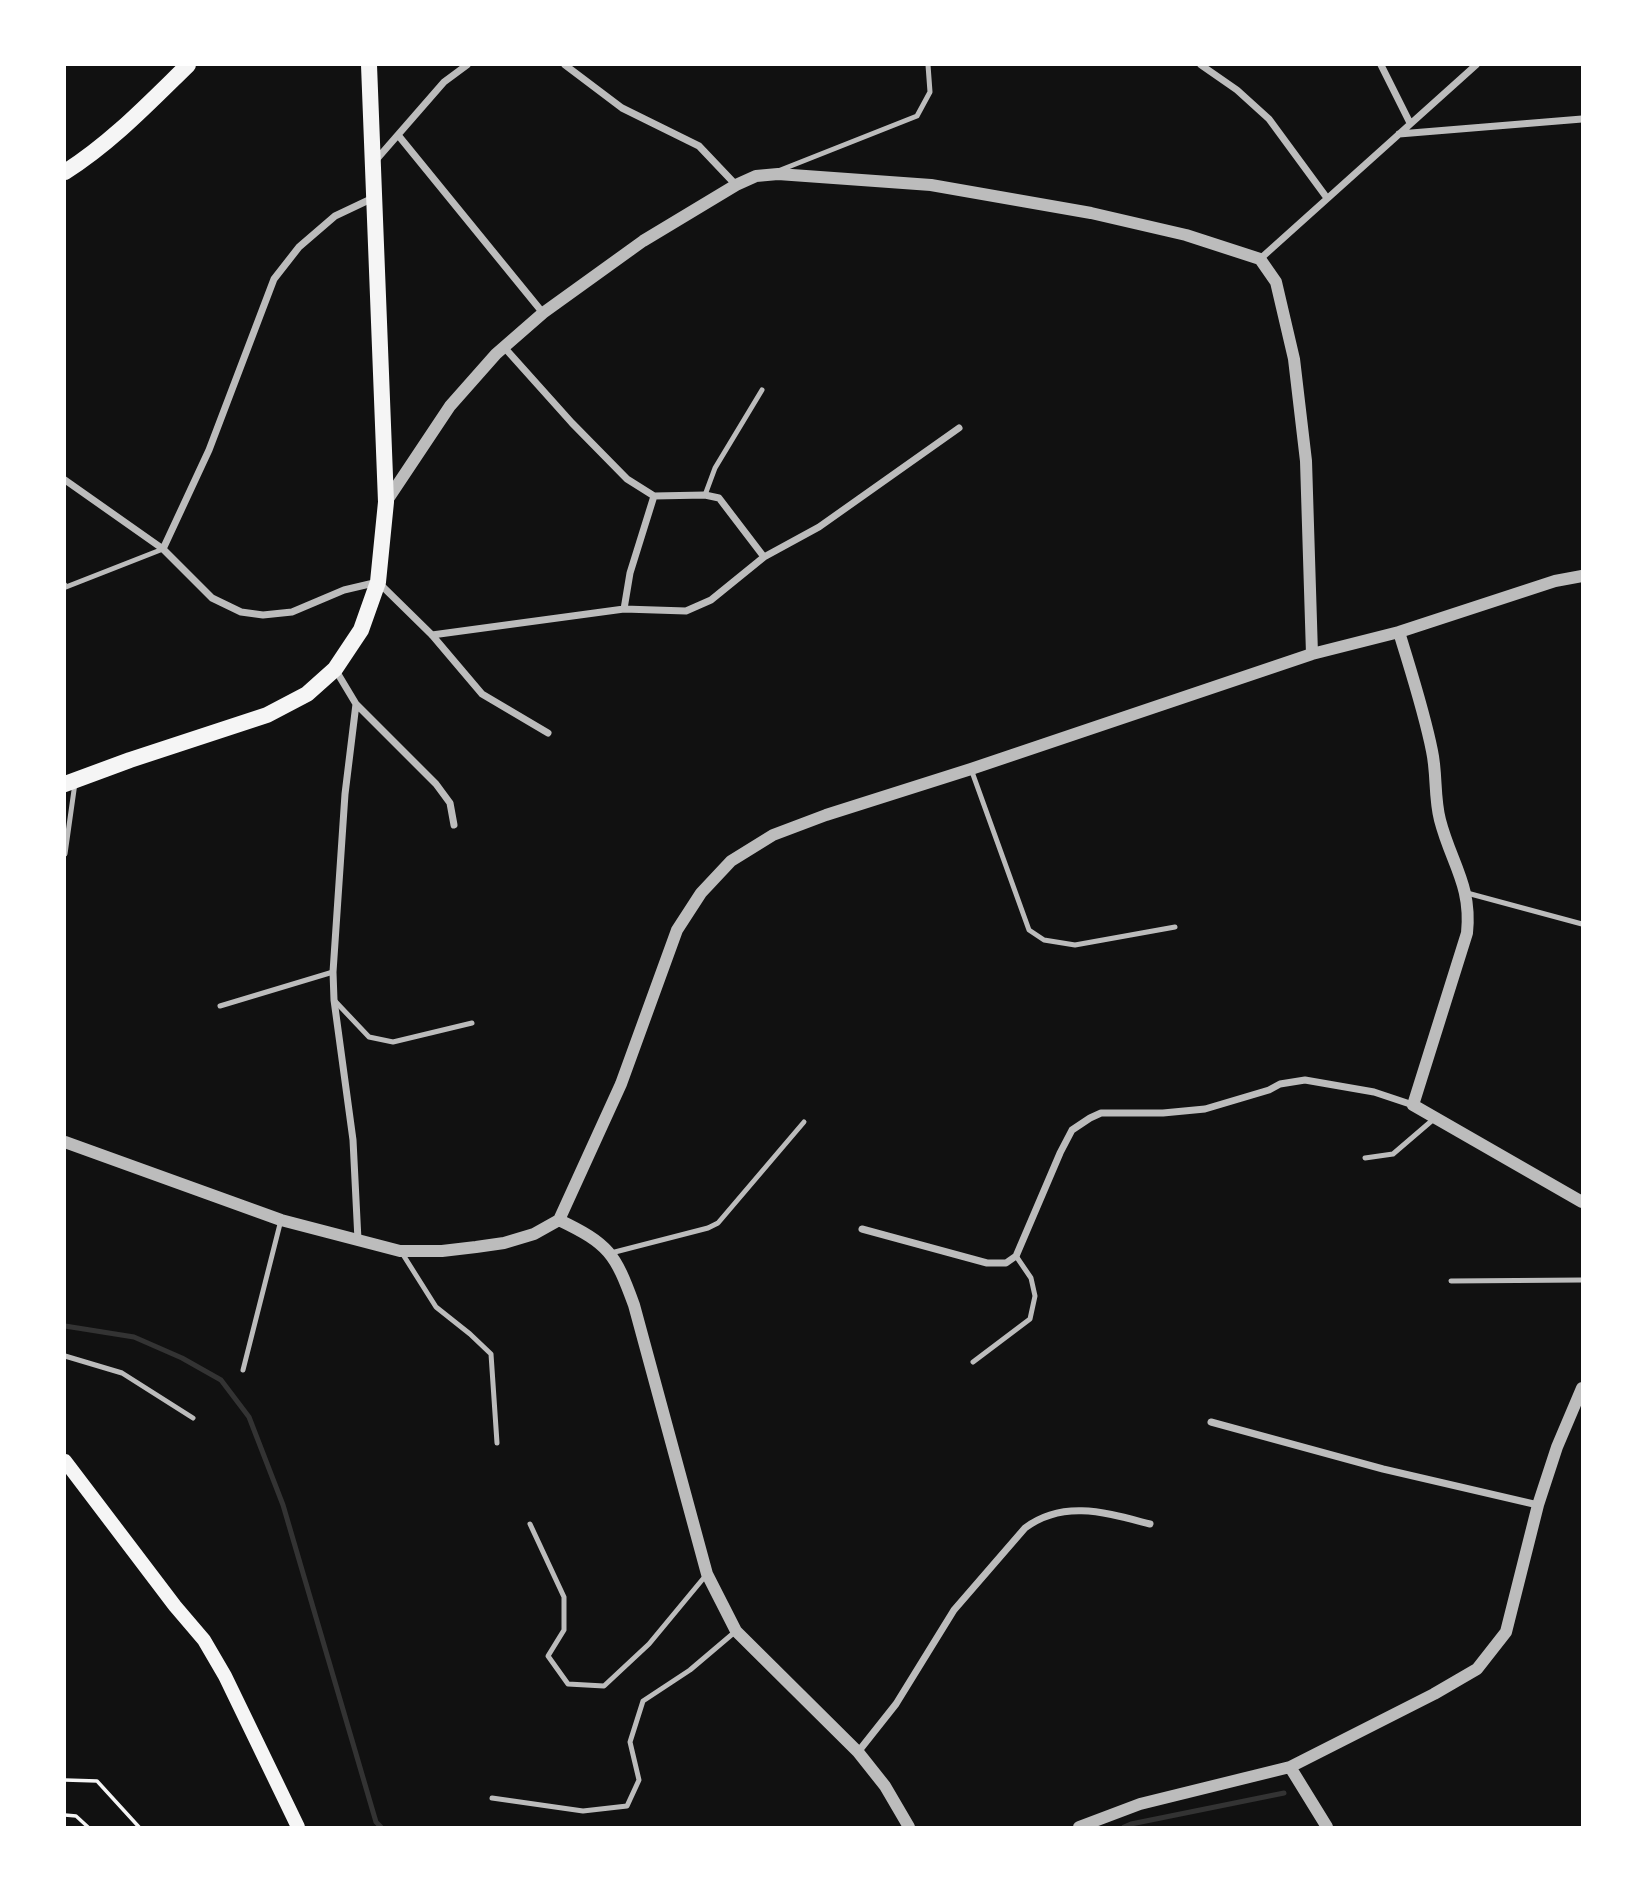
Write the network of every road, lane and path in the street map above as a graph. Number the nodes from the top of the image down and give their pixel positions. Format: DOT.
graph roads {
  1 [pos="188,65"];
  2 [pos="369,65"];
  3 [pos="467,65"];
  4 [pos="565,65"];
  5 [pos="928,65"];
  6 [pos="1201,65"];
  7 [pos="1381,65"];
  8 [pos="1476,65"];
  9 [pos="1582,119"];
  10 [pos="1410,123"];
  11 [pos="1399,134"];
  12 [pos="398,135"];
  13 [pos="373,164"];
  14 [pos="65,172"];
  15 [pos="768,174"];
  16 [pos="736,185"];
  17 [pos="374,198"];
  18 [pos="1328,198"];
  19 [pos="1260,259"];
  20 [pos="543,313"];
  21 [pos="503,346"];
  22 [pos="762,390"];
  23 [pos="959,428"];
  24 [pos="65,480"];
  25 [pos="705,495"];
  26 [pos="654,496"];
  27 [pos="386,502"];
  28 [pos="163,549"];
  29 [pos="764,557"];
  30 [pos="1581,575"];
  31 [pos="378,582"];
  32 [pos="65,585"];
  33 [pos="624,609"];
  34 [pos="1399,632"];
  35 [pos="432,635"];
  36 [pos="1311,654"];
  37 [pos="335,669"];
  38 [pos="356,705"];
  39 [pos="548,733"];
  40 [pos="971,769"];
  41 [pos="70,782"];
  42 [pos="454,825"];
  43 [pos="65,854"];
  44 [pos="1467,893"];
  45 [pos="1582,924"];
  46 [pos="1175,927"];
  47 [pos="333,972"];
  48 [pos="334,999"];
  49 [pos="220,1006"];
  50 [pos="472,1023"];
  51 [pos="1413,1105"];
  52 [pos="1435,1118"];
  53 [pos="804,1122"];
  54 [pos="65,1142"];
  55 [pos="1365,1158"];
  56 [pos="1582,1202"];
  57 [pos="281,1220"];
  58 [pos="559,1220"];
  59 [pos="862,1229"];
  60 [pos="358,1241"];
  61 [pos="400,1251"];
  62 [pos="611,1253"];
  63 [pos="1016,1256"];
  64 [pos="1451,1280"];
  65 [pos="1582,1280"];
  66 [pos="65,1356"];
  67 [pos="973,1362"];
  68 [pos="243,1370"];
  69 [pos="1582,1388"];
  70 [pos="192,1418"];
  71 [pos="1211,1422"];
  72 [pos="497,1443"];
  73 [pos="65,1461"];
  74 [pos="1538,1505"];
  75 [pos="530,1524"];
  76 [pos="1150,1524"];
  77 [pos="707,1574"];
  78 [pos="736,1631"];
  79 [pos="858,1752"];
  80 [pos="1290,1767"];
  81 [pos="65,1780"];
  82 [pos="492,1798"];
  83 [pos="65,1815"];
  84 [pos="88,1827"];
  85 [pos="139,1827"];
  86 [pos="298,1827"];
  87 [pos="909,1827"];
  88 [pos="1079,1827"];
  89 [pos="1327,1827"];
  1 -- 14 [label="highway"];
  2 -- 13 [label="highway"];
  3 -- 12 [label="street"];
  4 -- 16 [label="street"];
  5 -- 15 [label="lane"];
  6 -- 18 [label="street"];
  7 -- 10 [label="street"];
  8 -- 10 [label="street"];
  9 -- 11 [label="street"];
  10 -- 11 [label="street"];
  11 -- 18 [label="street"];
  12 -- 13 [label="street"];
  12 -- 20 [label="street"];
  13 -- 17 [label="highway"];
  15 -- 16 [label="street"];
  15 -- 19 [label="street"];
  16 -- 20 [label="street"];
  17 -- 27 [label="highway"];
  17 -- 28 [label="street"];
  18 -- 19 [label="street"];
  19 -- 36 [label="street"];
  20 -- 21 [label="street"];
  21 -- 26 [label="street"];
  21 -- 27 [label="street"];
  22 -- 25 [label="lane"];
  23 -- 29 [label="street"];
  24 -- 28 [label="street"];
  25 -- 26 [label="street"];
  25 -- 29 [label="street"];
  26 -- 33 [label="street"];
  27 -- 31 [label="highway"];
  28 -- 31 [label="street"];
  28 -- 32 [label="lane"];
  29 -- 33 [label="street"];
  30 -- 34 [label="street"];
  31 -- 35 [label="street"];
  31 -- 37 [label="highway"];
  33 -- 35 [label="street"];
  34 -- 36 [label="street"];
  34 -- 44 [label="street"];
  35 -- 39 [label="street"];
  36 -- 40 [label="street"];
  37 -- 38 [label="street"];
  37 -- 41 [label="highway"];
  38 -- 42 [label="street"];
  38 -- 47 [label="street"];
  40 -- 46 [label="lane"];
  40 -- 58 [label="street"];
  41 -- 43 [label="lane"];
  44 -- 45 [label="lane"];
  44 -- 51 [label="street"];
  47 -- 48 [label="street"];
  47 -- 49 [label="lane"];
  48 -- 50 [label="lane"];
  48 -- 60 [label="street"];
  51 -- 52 [label="street"];
  51 -- 63 [label="street"];
  52 -- 55 [label="lane"];
  52 -- 56 [label="street"];
  53 -- 62 [label="lane"];
  54 -- 57 [label="street"];
  57 -- 60 [label="street"];
  57 -- 68 [label="lane"];
  58 -- 61 [label="street"];
  58 -- 62 [label="street"];
  59 -- 63 [label="street"];
  60 -- 61 [label="street"];
  61 -- 72 [label="lane"];
  62 -- 77 [label="street"];
  63 -- 67 [label="lane"];
  64 -- 65 [label="lane"];
  66 -- 70 [label="lane"];
  69 -- 74 [label="street"];
  71 -- 74 [label="street"];
  73 -- 86 [label="main road"];
  74 -- 80 [label="street"];
  75 -- 77 [label="lane"];
  76 -- 79 [label="street"];
  77 -- 78 [label="street"];
  78 -- 79 [label="street"];
  78 -- 82 [label="lane"];
  79 -- 87 [label="street"];
  80 -- 88 [label="street"];
  80 -- 89 [label="street"];
  81 -- 85 [label="path"];
  83 -- 84 [label="path"];
}
